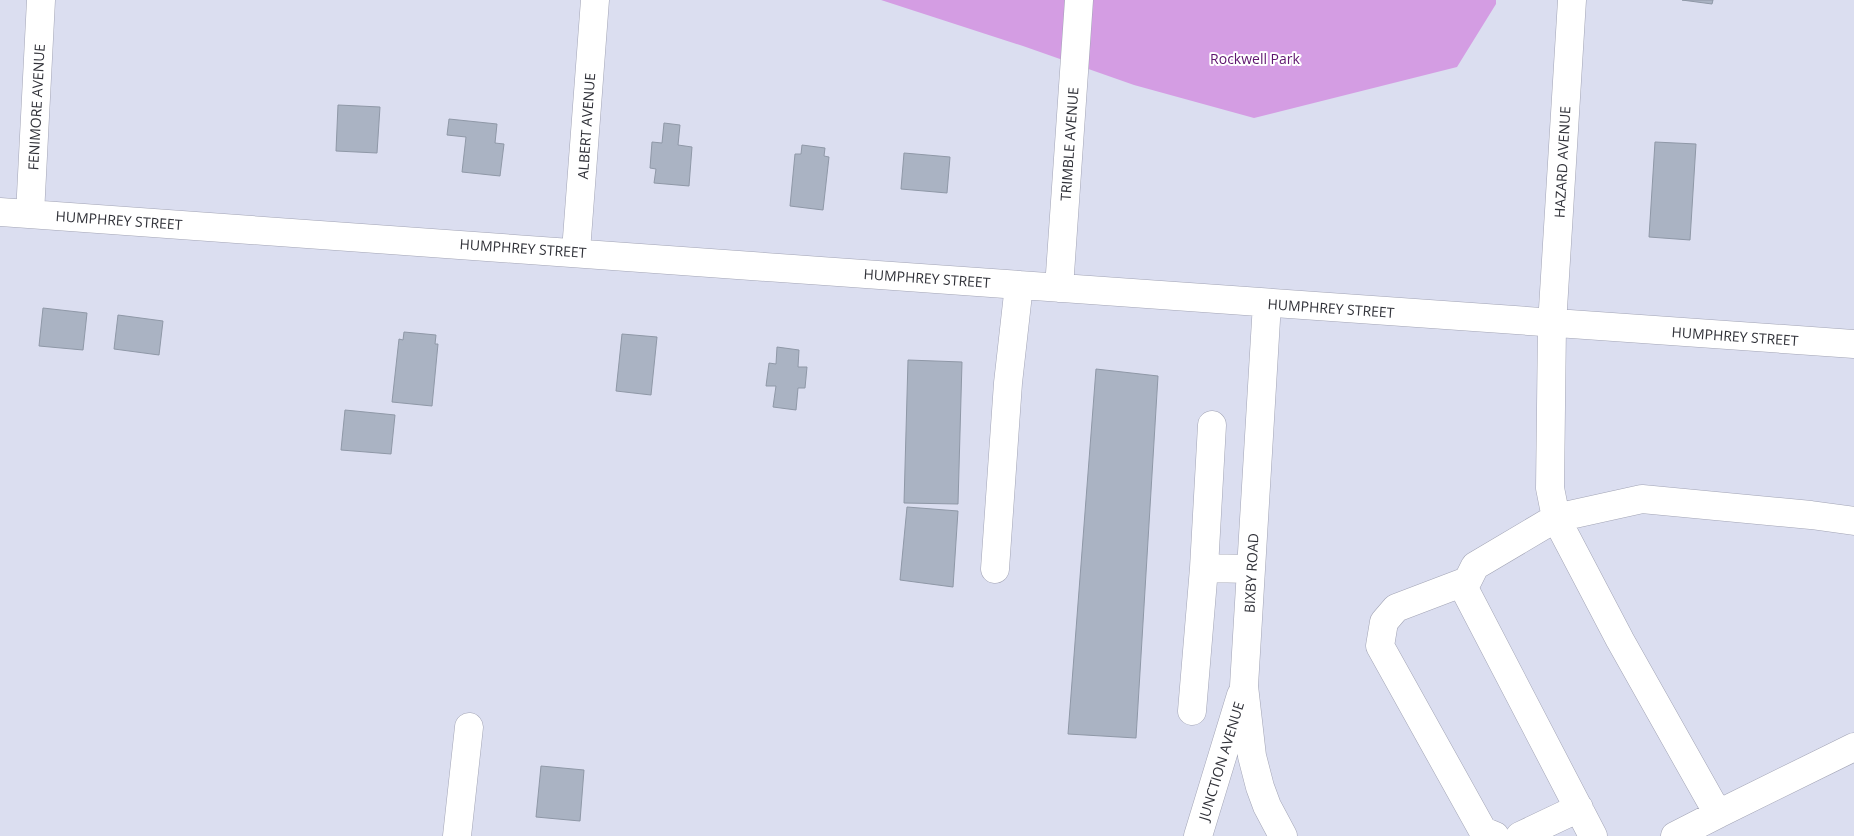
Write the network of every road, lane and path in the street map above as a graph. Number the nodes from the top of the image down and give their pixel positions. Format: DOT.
graph roads {
  1 [pos="41,0"];
  2 [pos="595,0"];
  3 [pos="1079,0"];
  4 [pos="1572,0"];
  5 [pos="0,212"];
  6 [pos="30,214"];
  7 [pos="576,251"];
  8 [pos="1019,285"];
  9 [pos="1059,288"];
  10 [pos="1267,303"];
  11 [pos="1552,325"];
  12 [pos="1854,344"];
  13 [pos="1212,425"];
  14 [pos="1556,518"];
  15 [pos="1854,521"];
  16 [pos="1204,568"];
  17 [pos="1251,569"];
  18 [pos="994,570"];
  19 [pos="1467,581"];
  20 [pos="1244,686"];
  21 [pos="1192,711"];
  22 [pos="469,727"];
  23 [pos="1854,746"];
  24 [pos="1579,808"];
  25 [pos="1718,814"];
  26 [pos="457,836"];
  27 [pos="1198,836"];
  28 [pos="1283,836"];
  29 [pos="1495,836"];
  30 [pos="1520,836"];
  31 [pos="1593,836"];
  32 [pos="1675,836"];
  1 -- 6 [label="street, FENIMORE AVENUE"];
  2 -- 7 [label="street, ALBERT AVENUE"];
  3 -- 9 [label="street, TRIMBLE AVENUE"];
  4 -- 11 [label="street, HAZARD AVENUE"];
  5 -- 6 [label="street, HUMPHREY STREET"];
  6 -- 7 [label="street, HUMPHREY STREET"];
  7 -- 8 [label="street, HUMPHREY STREET"];
  8 -- 9 [label="street, HUMPHREY STREET"];
  8 -- 18 [label="street"];
  9 -- 10 [label="street, HUMPHREY STREET"];
  10 -- 11 [label="street, HUMPHREY STREET"];
  10 -- 17 [label="street, BIXBY ROAD"];
  11 -- 12 [label="street, HUMPHREY STREET"];
  11 -- 14 [label="street, HAZARD AVENUE"];
  13 -- 16 [label="street"];
  14 -- 15 [label="street"];
  14 -- 19 [label="street"];
  14 -- 25 [label="street, HAZARD AVENUE"];
  16 -- 17 [label="street"];
  16 -- 21 [label="street"];
  17 -- 20 [label="street, BIXBY ROAD"];
  19 -- 24 [label="street"];
  19 -- 29 [label="street"];
  20 -- 27 [label="street, JUNCTION AVENUE"];
  20 -- 28 [label="street, BIXBY ROAD"];
  22 -- 26 [label="street"];
  23 -- 25 [label="street"];
  24 -- 30 [label="street"];
  24 -- 31 [label="street"];
  25 -- 32 [label="street"];
}
